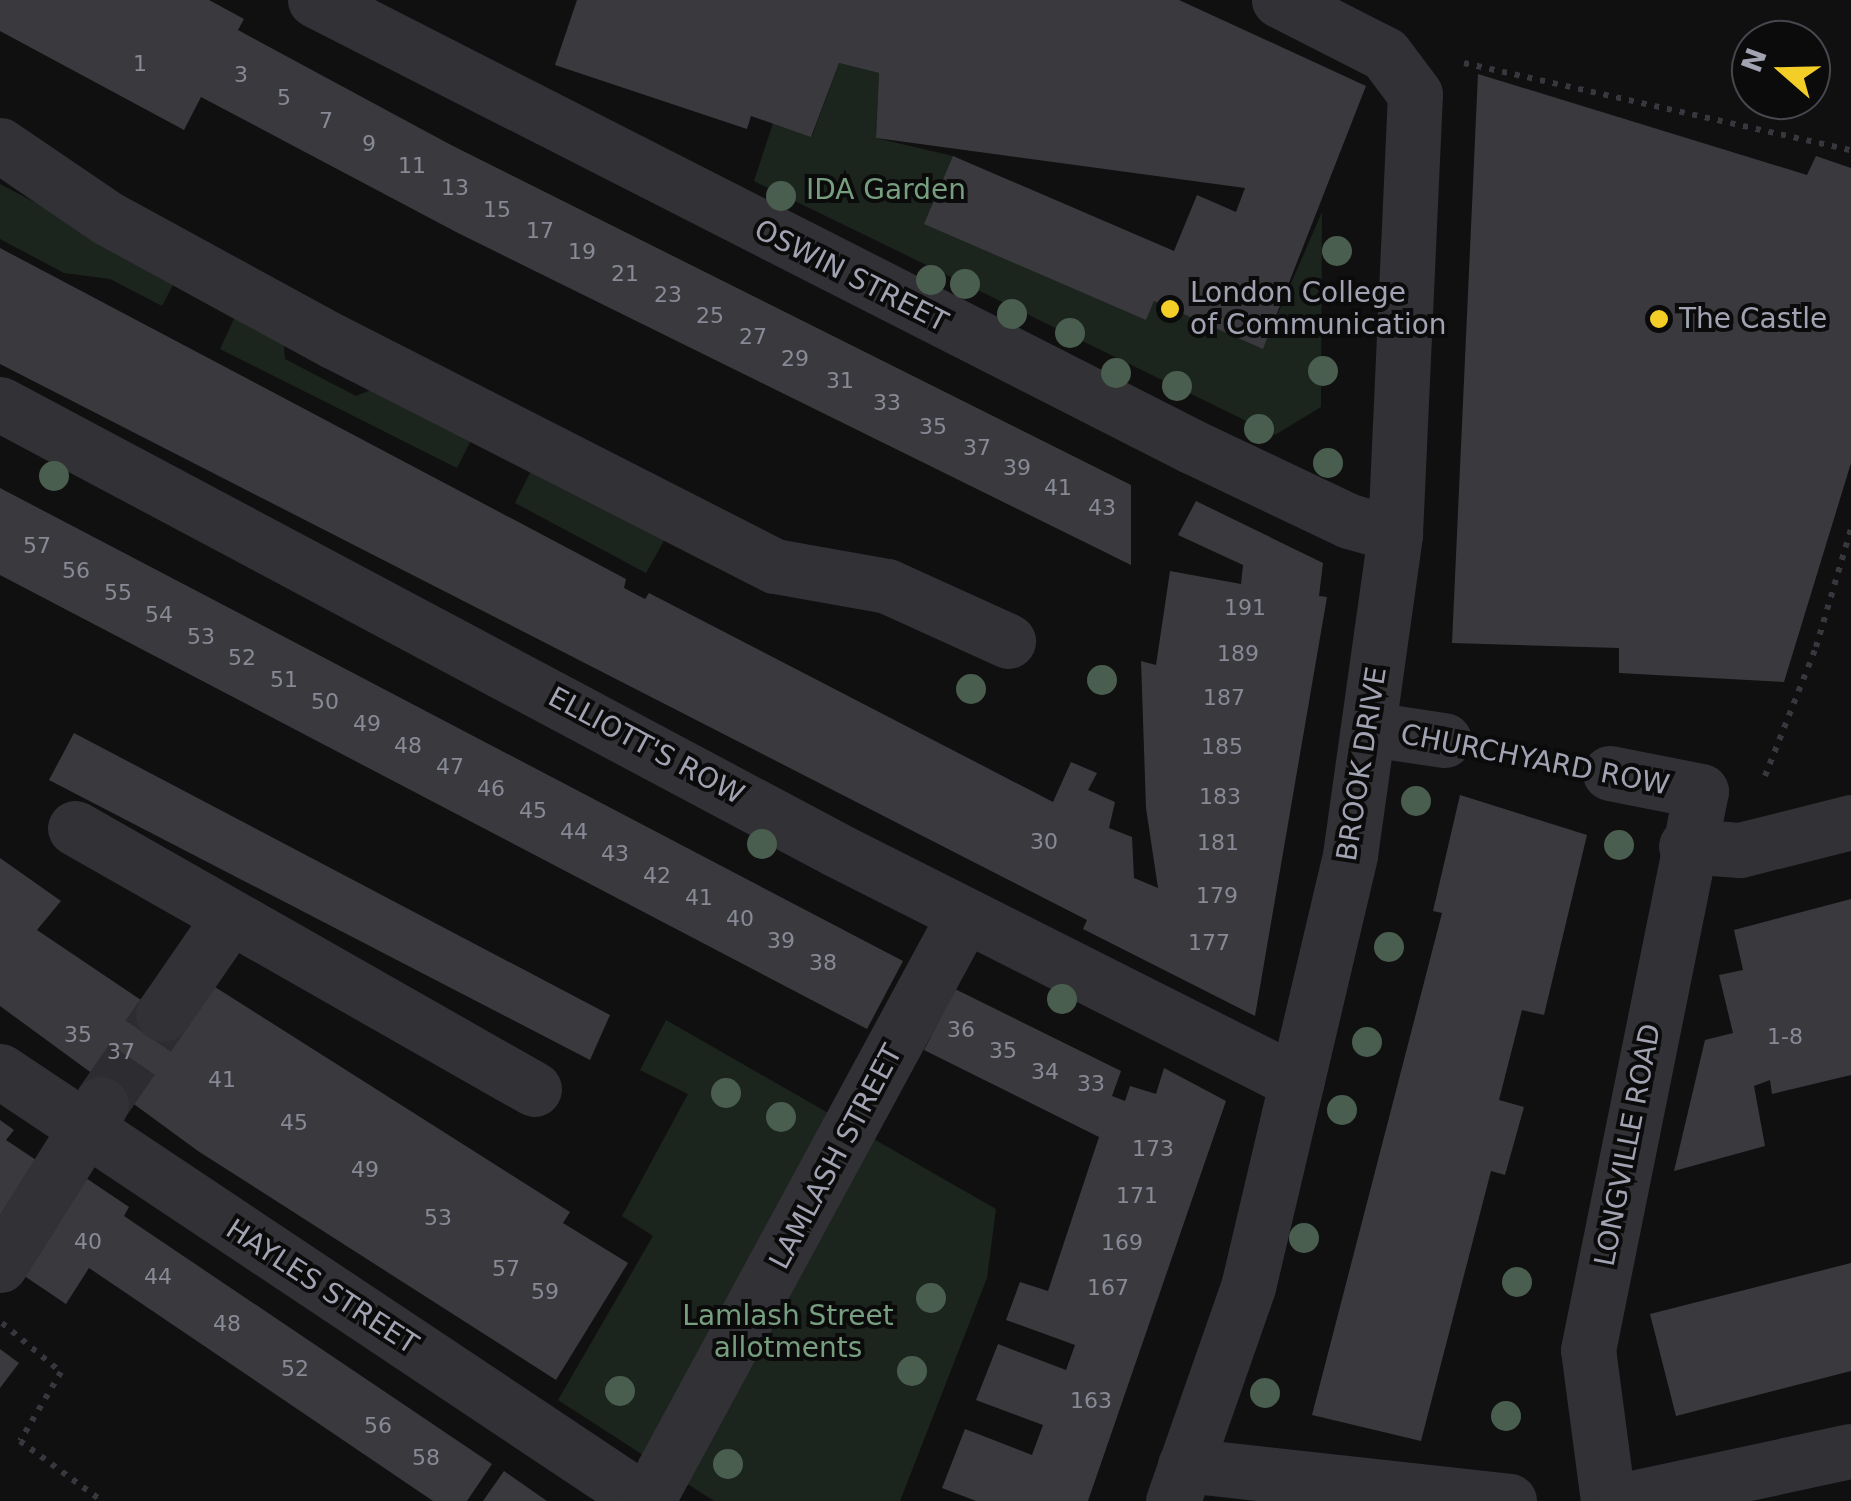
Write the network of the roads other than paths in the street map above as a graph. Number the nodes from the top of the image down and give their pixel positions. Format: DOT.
graph roads {
  1 [pos="315,0"];
  2 [pos="1279,0"];
  3 [pos="0,145"];
  4 [pos="0,404"];
  5 [pos="1395,534"];
  6 [pos="1008,641"];
  7 [pos="1370,729"];
  8 [pos="1444,740"];
  9 [pos="1610,773"];
  10 [pos="1701,791"];
  11 [pos="1851,822"];
  12 [pos="76,828"];
  13 [pos="1686,846"];
  14 [pos="964,916"];
  15 [pos="230,917"];
  16 [pos="163,1014"];
  17 [pos="0,1072"];
  18 [pos="1296,1082"];
  19 [pos="534,1089"];
  20 [pos="94,1118"];
  21 [pos="0,1265"];
  22 [pos="1851,1450"];
  23 [pos="1179,1483"];
  24 [pos="646,1501"];
  25 [pos="1509,1501"];
  26 [pos="1608,1501"];
  27 [pos="1619,1501"];
  1 -- 5 [label="street, OSWIN STREET"];
  2 -- 5 [label="street, BROOK DRIVE"];
  3 -- 6 [label="street"];
  4 -- 14 [label="street, ELLIOTT'S ROW"];
  5 -- 7 [label="street, BROOK DRIVE"];
  7 -- 8 [label="street, CHURCHYARD ROW"];
  7 -- 18 [label="street, BROOK DRIVE"];
  9 -- 10 [label="street, CHURCHYARD ROW"];
  10 -- 13 [label="street, LONGVILLE ROAD"];
  11 -- 13 [label="street"];
  12 -- 15 [label="street"];
  13 -- 26 [label="street, LONGVILLE ROAD"];
  14 -- 18 [label="street, ELLIOTT'S ROW"];
  14 -- 24 [label="street, LAMLASH STREET"];
  15 -- 16 [label="street"];
  15 -- 19 [label="street"];
  17 -- 20 [label="street, HAYLES STREET"];
  18 -- 23 [label="street, BROOK DRIVE"];
  20 -- 21 [label="street"];
  20 -- 24 [label="street, HAYLES STREET"];
  22 -- 27 [label="street"];
  23 -- 25 [label="street"];
}
